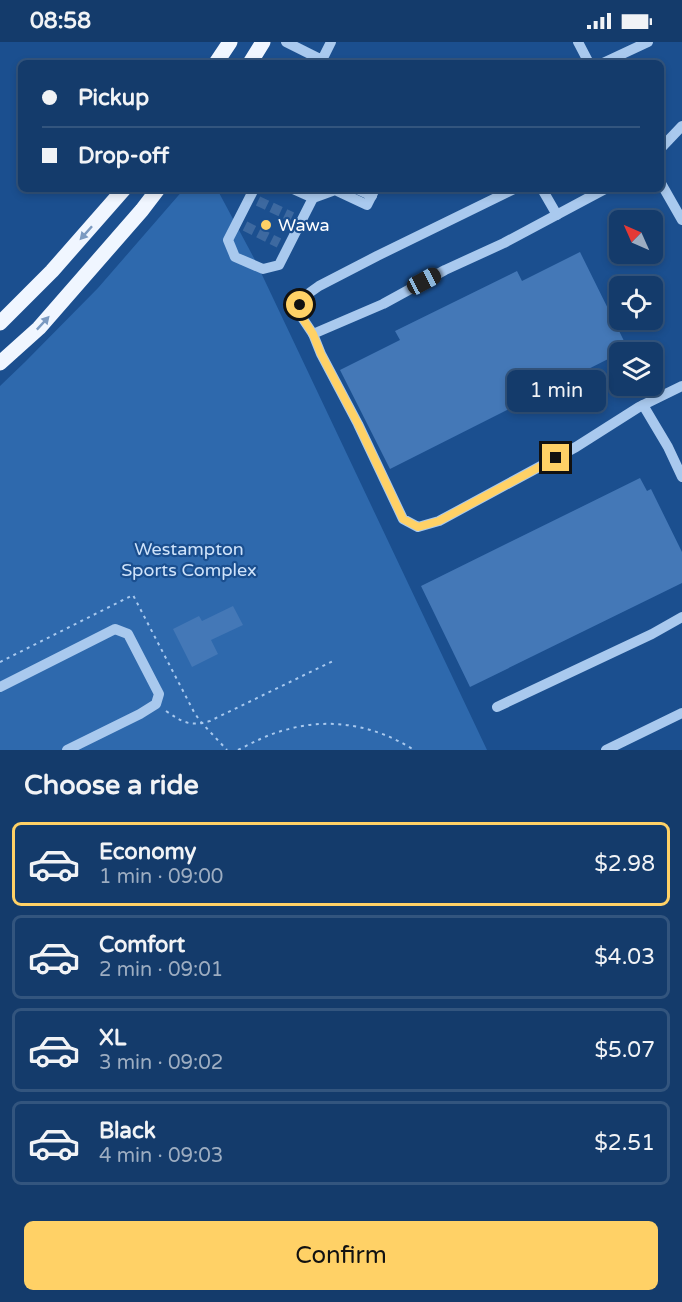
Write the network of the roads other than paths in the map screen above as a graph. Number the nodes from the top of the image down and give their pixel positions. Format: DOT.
graph roads {
  1 [pos="230,42"];
  2 [pos="263,42"];
  3 [pos="286,42"];
  4 [pos="331,42"];
  5 [pos="578,42"];
  6 [pos="648,42"];
  7 [pos="218,60"];
  8 [pos="252,60"];
  9 [pos="319,60"];
  10 [pos="324,60"];
  11 [pos="587,60"];
  12 [pos="609,60"];
  13 [pos="682,126"];
  14 [pos="664,145"];
  15 [pos="664,188"];
  16 [pos="121,192"];
  17 [pos="156,192"];
  18 [pos="300,192"];
  19 [pos="330,192"];
  20 [pos="339,192"];
  21 [pos="373,192"];
  22 [pos="508,192"];
  23 [pos="545,192"];
  24 [pos="599,192"];
  25 [pos="254,196"];
  26 [pos="313,198"];
  27 [pos="557,215"];
  28 [pos="682,220"];
  29 [pos="0,323"];
  30 [pos="313,334"];
  31 [pos="0,363"];
  32 [pos="682,386"];
  33 [pos="643,405"];
  34 [pos="682,477"];
  35 [pos="682,617"];
  36 [pos="0,687"];
  37 [pos="497,707"];
  38 [pos="682,713"];
  39 [pos="68,750"];
  40 [pos="606,750"];
  1 -- 7 [label="main road"];
  2 -- 8 [label="main road"];
  3 -- 9 [label="street"];
  4 -- 10 [label="street"];
  5 -- 11 [label="street"];
  6 -- 12 [label="street"];
  13 -- 14 [label="street"];
  15 -- 28 [label="street"];
  16 -- 29 [label="main road, one-way"];
  31 -- 17 [label="main road, one-way"];
  18 -- 26 [label="street"];
  19 -- 26 [label="street"];
  20 -- 21 [label="street"];
  22 -- 30 [label="street"];
  23 -- 27 [label="street"];
  24 -- 27 [label="street"];
  25 -- 26 [label="street"];
  27 -- 30 [label="street"];
  30 -- 33 [label="street"];
  32 -- 33 [label="street"];
  33 -- 34 [label="street"];
  35 -- 37 [label="street"];
  36 -- 39 [label="street"];
  38 -- 40 [label="street"];
}
